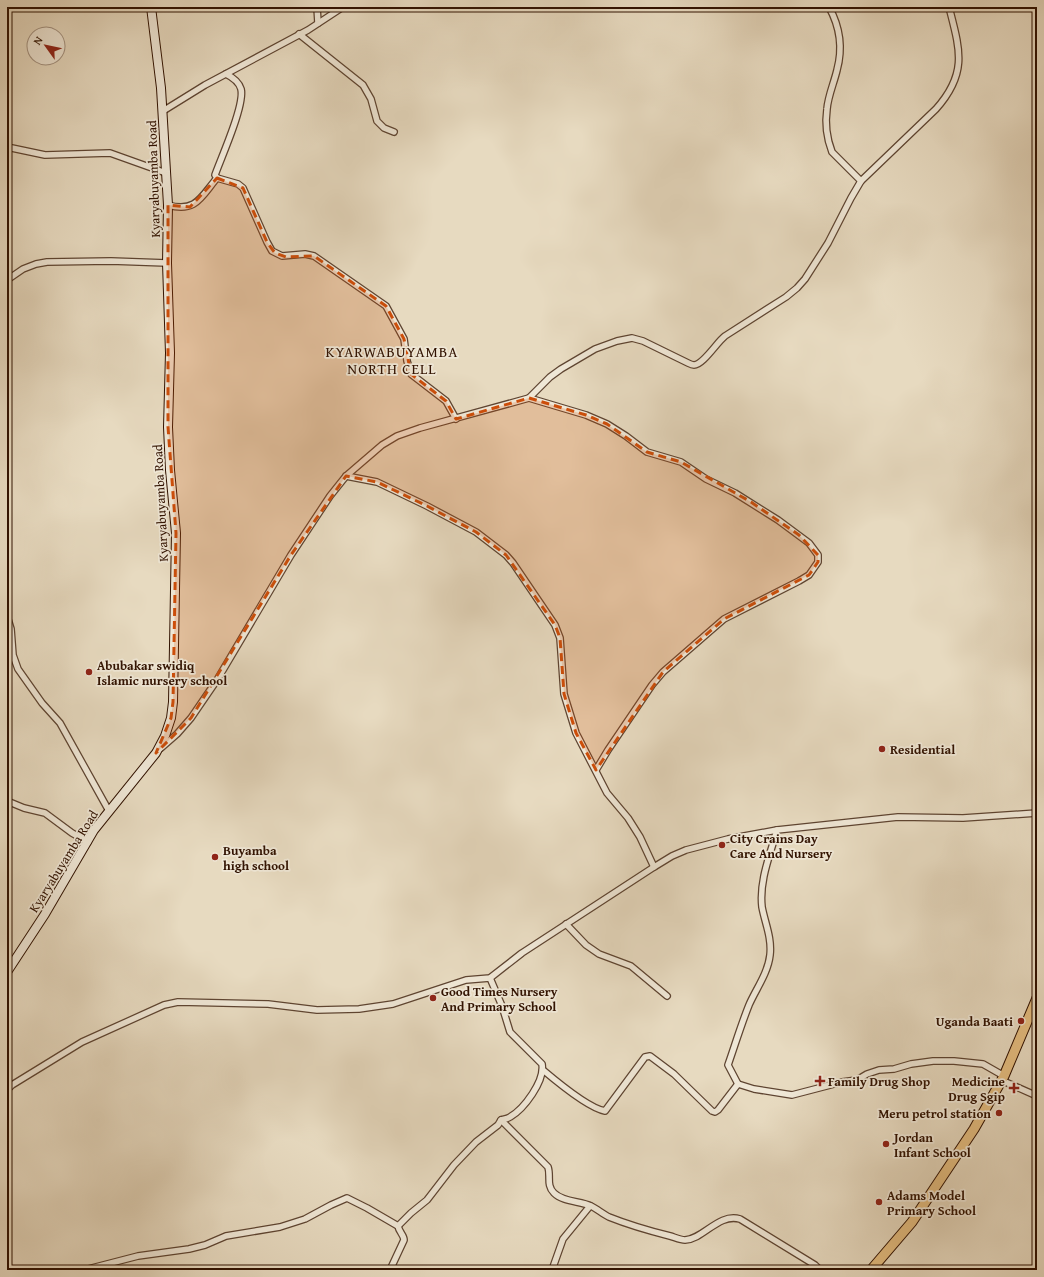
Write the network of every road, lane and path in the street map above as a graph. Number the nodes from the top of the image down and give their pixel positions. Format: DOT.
graph roads {
  1 [pos="151,7"];
  2 [pos="317,7"];
  3 [pos="343,7"];
  4 [pos="829,7"];
  5 [pos="949,7"];
  6 [pos="318,23"];
  7 [pos="299,34"];
  8 [pos="226,74"];
  9 [pos="163,111"];
  10 [pos="394,132"];
  11 [pos="7,147"];
  12 [pos="166,173"];
  13 [pos="217,178"];
  14 [pos="861,181"];
  15 [pos="168,205"];
  16 [pos="167,263"];
  17 [pos="7,280"];
  18 [pos="529,398"];
  19 [pos="456,419"];
  20 [pos="346,476"];
  21 [pos="7,616"];
  22 [pos="156,753"];
  23 [pos="596,770"];
  24 [pos="7,801"];
  25 [pos="108,811"];
  26 [pos="1037,813"];
  27 [pos="777,830"];
  28 [pos="88,842"];
  29 [pos="654,867"];
  30 [pos="566,924"];
  31 [pos="7,972"];
  32 [pos="490,978"];
  33 [pos="667,996"];
  34 [pos="1037,999"];
  35 [pos="543,1070"];
  36 [pos="1003,1078"];
  37 [pos="738,1084"];
  38 [pos="7,1090"];
  39 [pos="1037,1096"];
  40 [pos="501,1120"];
  41 [pos="590,1206"];
  42 [pos="398,1226"];
  43 [pos="84,1270"];
  44 [pos="321,1270"];
  45 [pos="325,1270"];
  46 [pos="390,1270"];
  47 [pos="552,1270"];
  48 [pos="820,1270"];
  49 [pos="871,1270"];
  1 -- 9 [label="street, Kyaryabuyamba Road"];
  2 -- 6 [label="street"];
  3 -- 6 [label="street"];
  4 -- 14 [label="street"];
  5 -- 14 [label="street"];
  6 -- 7 [label="street"];
  7 -- 8 [label="street"];
  7 -- 10 [label="street"];
  8 -- 9 [label="street"];
  8 -- 13 [label="street"];
  9 -- 12 [label="street, Kyaryabuyamba Road"];
  11 -- 12 [label="street"];
  12 -- 15 [label="street, Kyaryabuyamba Road"];
  13 -- 15 [label="street"];
  13 -- 19 [label="street"];
  14 -- 18 [label="street"];
  15 -- 16 [label="street, Kyaryabuyamba Road"];
  16 -- 17 [label="street"];
  16 -- 22 [label="street, Kyaryabuyamba Road"];
  18 -- 19 [label="street"];
  18 -- 23 [label="street"];
  19 -- 20 [label="street"];
  20 -- 22 [label="street"];
  20 -- 23 [label="street"];
  21 -- 25 [label="street"];
  22 -- 25 [label="street, Kyaryabuyamba Road"];
  23 -- 29 [label="street"];
  24 -- 28 [label="street"];
  25 -- 28 [label="street, Kyaryabuyamba Road"];
  26 -- 27 [label="street"];
  27 -- 29 [label="street"];
  27 -- 37 [label="street"];
  28 -- 31 [label="street, Kyaryabuyamba Road"];
  29 -- 30 [label="street"];
  30 -- 32 [label="street"];
  30 -- 33 [label="street"];
  32 -- 35 [label="street"];
  32 -- 38 [label="street"];
  34 -- 36 [label="main road"];
  35 -- 37 [label="street"];
  35 -- 40 [label="street"];
  36 -- 37 [label="street"];
  36 -- 39 [label="street"];
  36 -- 49 [label="main road"];
  40 -- 41 [label="street"];
  40 -- 42 [label="street"];
  41 -- 47 [label="street"];
  41 -- 48 [label="street"];
  42 -- 43 [label="street"];
  42 -- 46 [label="street"];
  44 -- 45 [label="street"];
}
